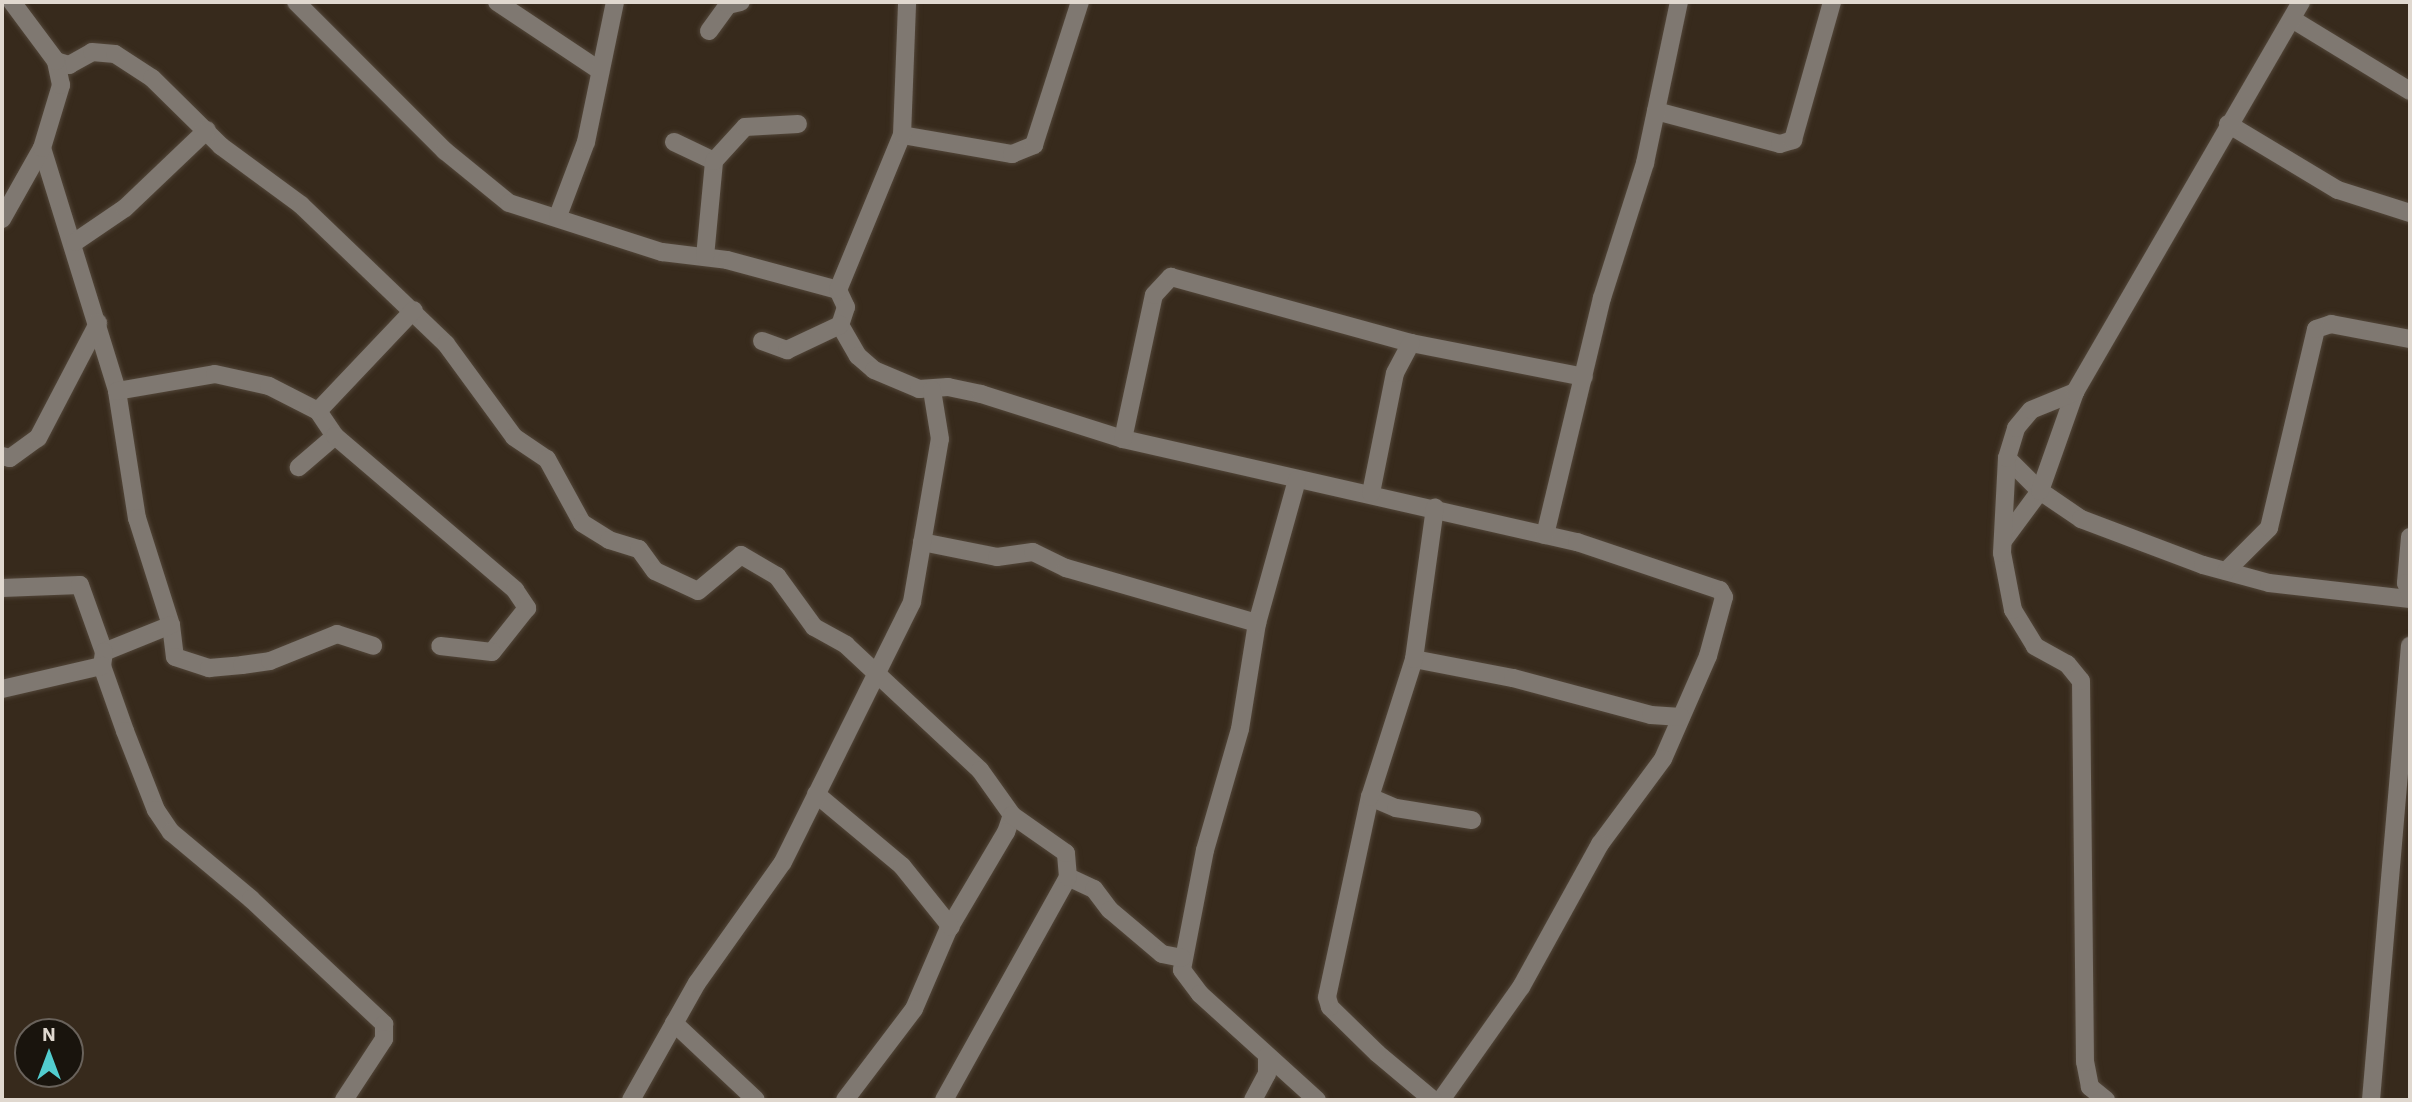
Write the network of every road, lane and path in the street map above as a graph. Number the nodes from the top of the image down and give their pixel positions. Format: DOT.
graph roads {
  1 [pos="296,2"];
  2 [pos="497,2"];
  3 [pos="615,2"];
  4 [pos="741,2"];
  5 [pos="907,2"];
  6 [pos="1080,2"];
  7 [pos="1679,2"];
  8 [pos="1832,2"];
  9 [pos="2301,2"];
  10 [pos="10,10"];
  11 [pos="2292,19"];
  12 [pos="709,31"];
  13 [pos="60,65"];
  14 [pos="599,70"];
  15 [pos="2410,91"];
  16 [pos="1656,111"];
  17 [pos="798,124"];
  18 [pos="2228,124"];
  19 [pos="207,130"];
  20 [pos="902,135"];
  21 [pos="674,142"];
  22 [pos="42,148"];
  23 [pos="714,161"];
  24 [pos="2410,213"];
  25 [pos="558,216"];
  26 [pos="2,219"];
  27 [pos="75,242"];
  28 [pos="705,257"];
  29 [pos="838,290"];
  30 [pos="414,310"];
  31 [pos="99,323"];
  32 [pos="840,325"];
  33 [pos="2410,339"];
  34 [pos="762,341"];
  35 [pos="1411,343"];
  36 [pos="1584,377"];
  37 [pos="932,390"];
  38 [pos="117,391"];
  39 [pos="2075,392"];
  40 [pos="318,411"];
  41 [pos="335,436"];
  42 [pos="1123,439"];
  43 [pos="2,456"];
  44 [pos="2007,458"];
  45 [pos="299,467"];
  46 [pos="1297,480"];
  47 [pos="2040,491"];
  48 [pos="1371,493"];
  49 [pos="1435,507"];
  50 [pos="1545,535"];
  51 [pos="2410,537"];
  52 [pos="2003,541"];
  53 [pos="922,542"];
  54 [pos="2226,571"];
  55 [pos="2,588"];
  56 [pos="2410,596"];
  57 [pos="1257,623"];
  58 [pos="170,625"];
  59 [pos="373,646"];
  60 [pos="440,646"];
  61 [pos="2410,646"];
  62 [pos="103,659"];
  63 [pos="1415,659"];
  64 [pos="879,675"];
  65 [pos="2,689"];
  66 [pos="1681,717"];
  67 [pos="2407,759"];
  68 [pos="816,794"];
  69 [pos="1370,797"];
  70 [pos="1012,815"];
  71 [pos="1472,820"];
  72 [pos="1068,877"];
  73 [pos="951,927"];
  74 [pos="1182,958"];
  75 [pos="674,1023"];
  76 [pos="1267,1056"];
  77 [pos="948,1099"];
  78 [pos="344,1100"];
  79 [pos="632,1100"];
  80 [pos="756,1100"];
  81 [pos="845,1100"];
  82 [pos="1253,1100"];
  83 [pos="1317,1100"];
  84 [pos="1433,1100"];
  85 [pos="1441,1100"];
  86 [pos="2106,1100"];
  87 [pos="2371,1100"];
  1 -- 25 [label="street"];
  2 -- 14 [label="street"];
  3 -- 14 [label="street"];
  4 -- 12 [label="street"];
  5 -- 20 [label="street"];
  6 -- 20 [label="street"];
  7 -- 16 [label="street"];
  8 -- 16 [label="street"];
  9 -- 11 [label="street"];
  10 -- 13 [label="street"];
  11 -- 15 [label="street"];
  11 -- 18 [label="street"];
  13 -- 19 [label="street"];
  13 -- 22 [label="street"];
  14 -- 25 [label="street"];
  16 -- 36 [label="street"];
  17 -- 23 [label="street"];
  18 -- 24 [label="street"];
  18 -- 39 [label="street"];
  19 -- 27 [label="street"];
  19 -- 30 [label="street"];
  20 -- 29 [label="street"];
  21 -- 23 [label="street"];
  22 -- 26 [label="street"];
  22 -- 27 [label="street"];
  23 -- 28 [label="street"];
  25 -- 28 [label="street"];
  27 -- 31 [label="street"];
  28 -- 29 [label="street"];
  29 -- 32 [label="street"];
  30 -- 40 [label="street"];
  30 -- 64 [label="street"];
  31 -- 38 [label="street"];
  31 -- 43 [label="street"];
  32 -- 34 [label="street"];
  32 -- 37 [label="street"];
  33 -- 54 [label="street"];
  35 -- 36 [label="street"];
  35 -- 42 [label="street"];
  35 -- 48 [label="street"];
  36 -- 50 [label="street"];
  37 -- 42 [label="street"];
  37 -- 53 [label="street"];
  38 -- 40 [label="street"];
  38 -- 58 [label="street"];
  39 -- 44 [label="street"];
  39 -- 47 [label="street"];
  40 -- 41 [label="street"];
  41 -- 45 [label="street"];
  41 -- 60 [label="street"];
  42 -- 46 [label="street"];
  44 -- 47 [label="street"];
  44 -- 52 [label="street"];
  46 -- 48 [label="street"];
  46 -- 57 [label="street"];
  47 -- 52 [label="street"];
  47 -- 54 [label="street"];
  48 -- 49 [label="street"];
  49 -- 50 [label="street"];
  49 -- 63 [label="street"];
  50 -- 66 [label="street"];
  51 -- 56 [label="street"];
  52 -- 86 [label="street"];
  53 -- 57 [label="street"];
  53 -- 64 [label="street"];
  54 -- 56 [label="street"];
  55 -- 62 [label="street"];
  57 -- 74 [label="street"];
  58 -- 59 [label="street"];
  58 -- 62 [label="street"];
  61 -- 67 [label="street"];
  62 -- 65 [label="street"];
  62 -- 78 [label="street"];
  63 -- 66 [label="street"];
  63 -- 69 [label="street"];
  64 -- 68 [label="street"];
  64 -- 70 [label="street"];
  66 -- 85 [label="street"];
  67 -- 87 [label="street"];
  68 -- 73 [label="street"];
  68 -- 75 [label="street"];
  69 -- 71 [label="street"];
  69 -- 84 [label="street"];
  70 -- 72 [label="street"];
  70 -- 73 [label="street"];
  72 -- 74 [label="street"];
  72 -- 77 [label="street"];
  73 -- 81 [label="street"];
  74 -- 76 [label="street"];
  75 -- 79 [label="street"];
  75 -- 80 [label="street"];
  76 -- 82 [label="street"];
  76 -- 83 [label="street"];
}
